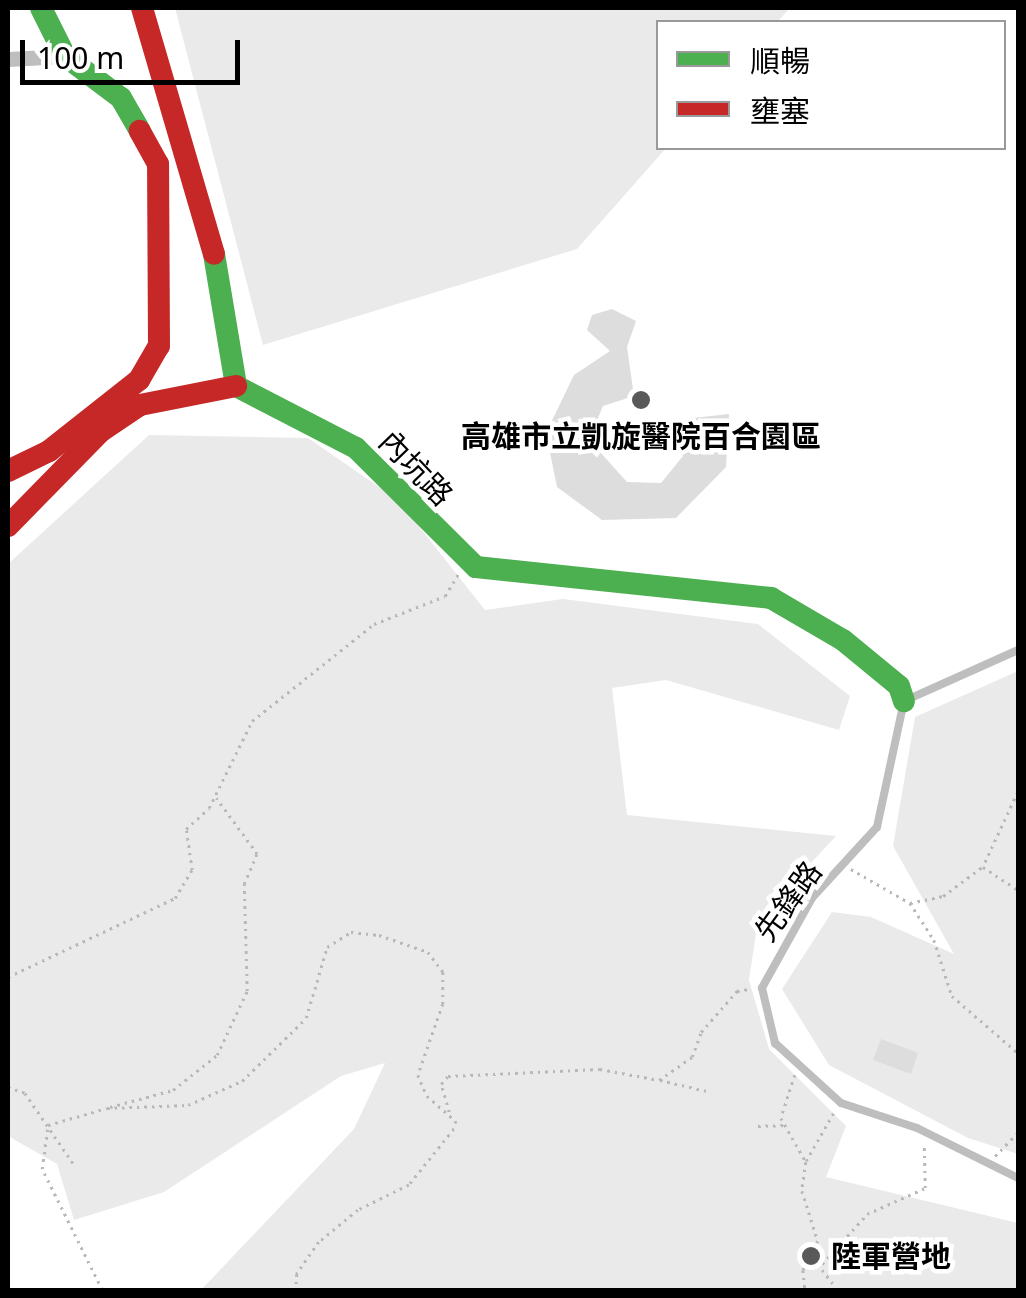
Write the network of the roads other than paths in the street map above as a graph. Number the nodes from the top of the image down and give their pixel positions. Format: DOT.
graph roads {
  1 [pos="41,8"];
  2 [pos="142,8"];
  3 [pos="65,56"];
  4 [pos="8,59"];
  5 [pos="236,386"];
  6 [pos="8,471"];
  7 [pos="8,526"];
  8 [pos="1018,650"];
  9 [pos="904,700"];
  10 [pos="1018,1178"];
  1 -- 3 [label="street"];
  2 -- 5 [label="street"];
  3 -- 4 [label="street"];
  3 -- 6 [label="street"];
  5 -- 7 [label="street"];
  5 -- 9 [label="street, 內坑路"];
  8 -- 9 [label="lane"];
  9 -- 10 [label="lane, 先鋒路"];
}
